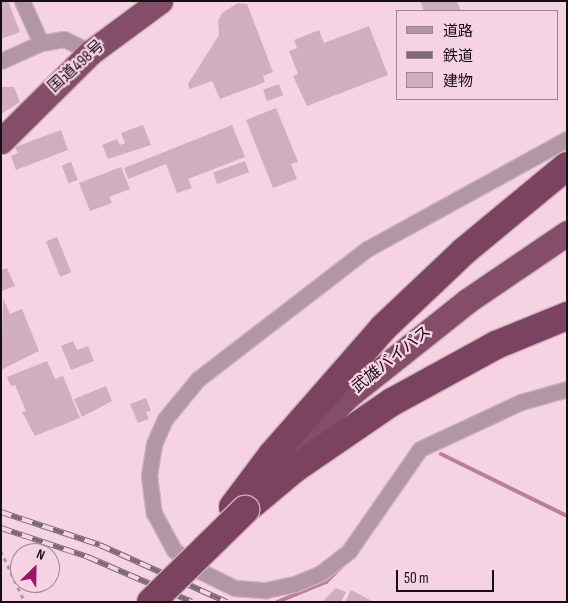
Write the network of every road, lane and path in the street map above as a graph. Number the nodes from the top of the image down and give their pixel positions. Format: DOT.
graph roads {
  1 [pos="22,1"];
  2 [pos="160,1"];
  3 [pos="41,43"];
  4 [pos="91,52"];
  5 [pos="1,61"];
  6 [pos="1,141"];
  7 [pos="565,157"];
  8 [pos="567,233"];
  9 [pos="567,316"];
  10 [pos="567,389"];
  11 [pos="239,508"];
  12 [pos="1,551"];
  13 [pos="276,595"];
  14 [pos="25,602"];
  15 [pos="151,602"];
  1 -- 3 [label="street"];
  2 -- 4 [label="highway, 国道498号"];
  3 -- 4 [label="street"];
  3 -- 5 [label="street"];
  4 -- 6 [label="highway, 国道498号"];
  7 -- 11 [label="highway"];
  7 -- 13 [label="street"];
  8 -- 11 [label="highway, 武雄バイパス"];
  9 -- 11 [label="highway"];
  10 -- 13 [label="street"];
  11 -- 15 [label="highway, bridge"];
  12 -- 14 [label="path"];
}
